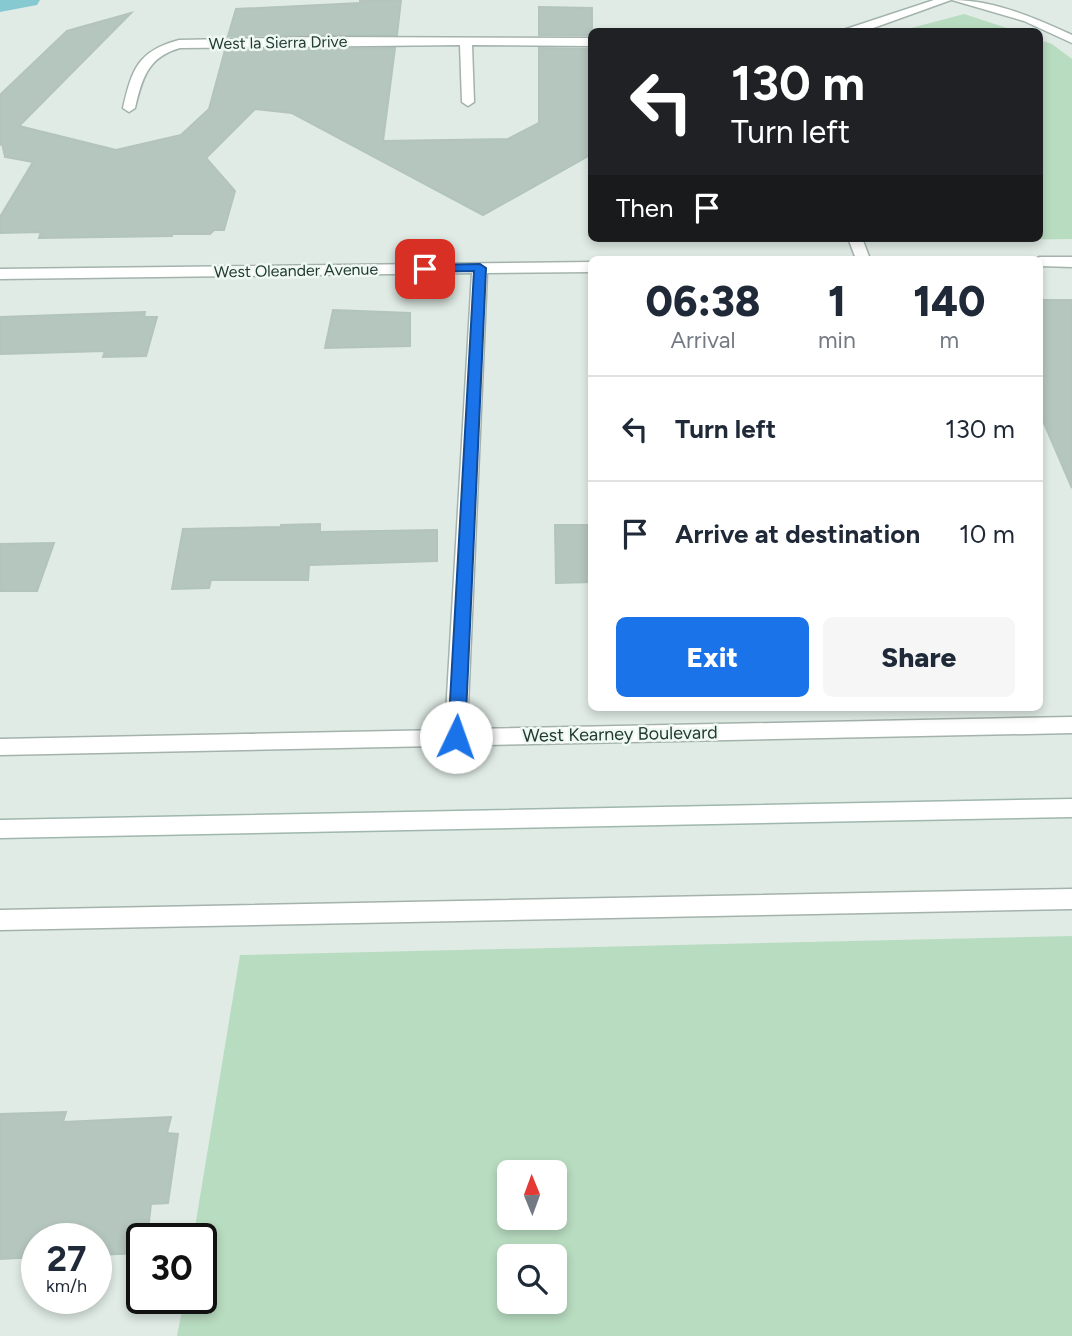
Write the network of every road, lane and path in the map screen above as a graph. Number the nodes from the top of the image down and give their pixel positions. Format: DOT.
graph roads {
  1 [pos="945,0"];
  2 [pos="958,0"];
  3 [pos="859,28"];
  4 [pos="1072,39"];
  5 [pos="466,41"];
  6 [pos="588,42"];
  7 [pos="468,102"];
  8 [pos="129,108"];
  9 [pos="1072,261"];
  10 [pos="1043,262"];
  11 [pos="588,267"];
  12 [pos="480,268"];
  13 [pos="0,274"];
  14 [pos="1072,725"];
  15 [pos="456,737"];
  16 [pos="0,747"];
  17 [pos="1072,808"];
  18 [pos="0,830"];
  19 [pos="1072,899"];
  20 [pos="0,920"];
  1 -- 3 [label="street"];
  2 -- 4 [label="street"];
  5 -- 6 [label="street, West la Sierra Drive"];
  5 -- 7 [label="street"];
  5 -- 8 [label="street, West la Sierra Drive"];
  9 -- 10 [label="street"];
  11 -- 12 [label="street, West Oleander Avenue"];
  12 -- 13 [label="street, West Oleander Avenue"];
  12 -- 15 [label="street"];
  14 -- 15 [label="street, West Kearney Boulevard"];
  15 -- 16 [label="street, West Kearney Boulevard"];
  17 -- 18 [label="street"];
  19 -- 20 [label="street"];
}
